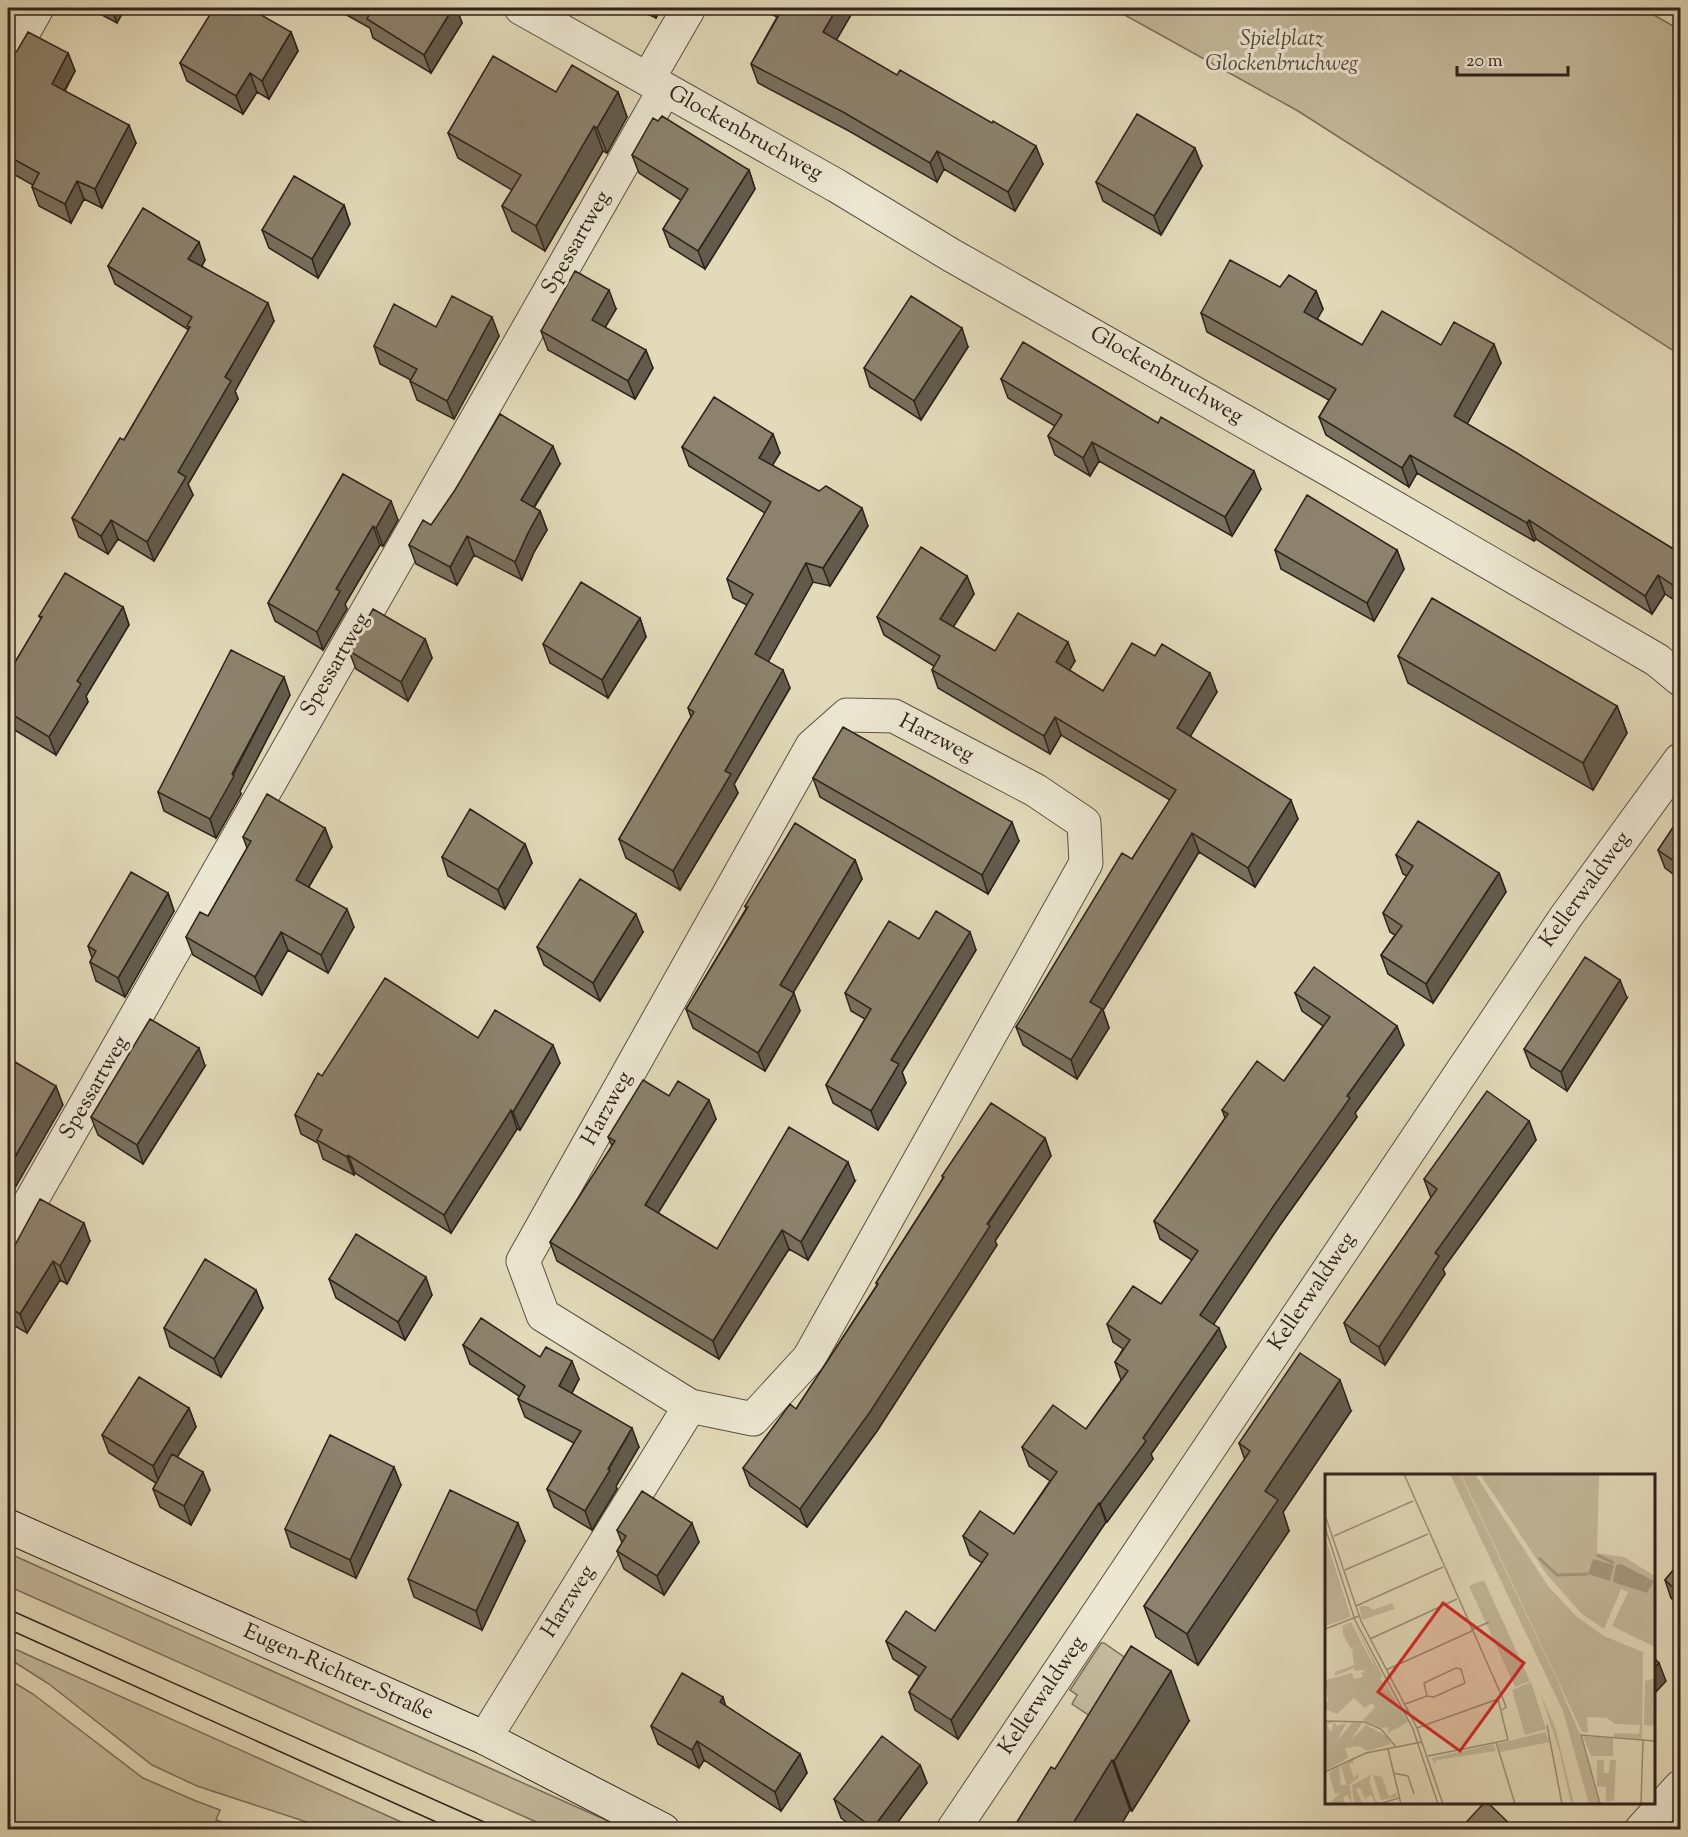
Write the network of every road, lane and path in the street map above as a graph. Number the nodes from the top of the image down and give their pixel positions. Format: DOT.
graph roads {
  1 [pos="37,8"];
  2 [pos="520,8"];
  3 [pos="689,8"];
  4 [pos="8,60"];
  5 [pos="656,84"];
  6 [pos="1680,679"];
  7 [pos="1680,760"];
  8 [pos="8,1242"];
  9 [pos="690,1406"];
  10 [pos="8,1526"];
  11 [pos="485,1738"];
  12 [pos="1680,1787"];
  13 [pos="663,1830"];
  14 [pos="953,1830"];
  15 [pos="1641,1830"];
  1 -- 4 [label="street"];
  2 -- 5 [label="street, Glockenbruchweg"];
  3 -- 5 [label="street, Glockenbruchweg"];
  5 -- 6 [label="street, Glockenbruchweg"];
  5 -- 8 [label="street, Spessartweg"];
  7 -- 14 [label="street, Kellerwaldweg"];
  9 -- 9 [label="street, Harzweg"];
  9 -- 11 [label="street, Harzweg"];
  10 -- 11 [label="street, Eugen-Richter-Straße"];
  11 -- 13 [label="street, Eugen-Richter-Straße"];
  12 -- 15 [label="street"];
}
